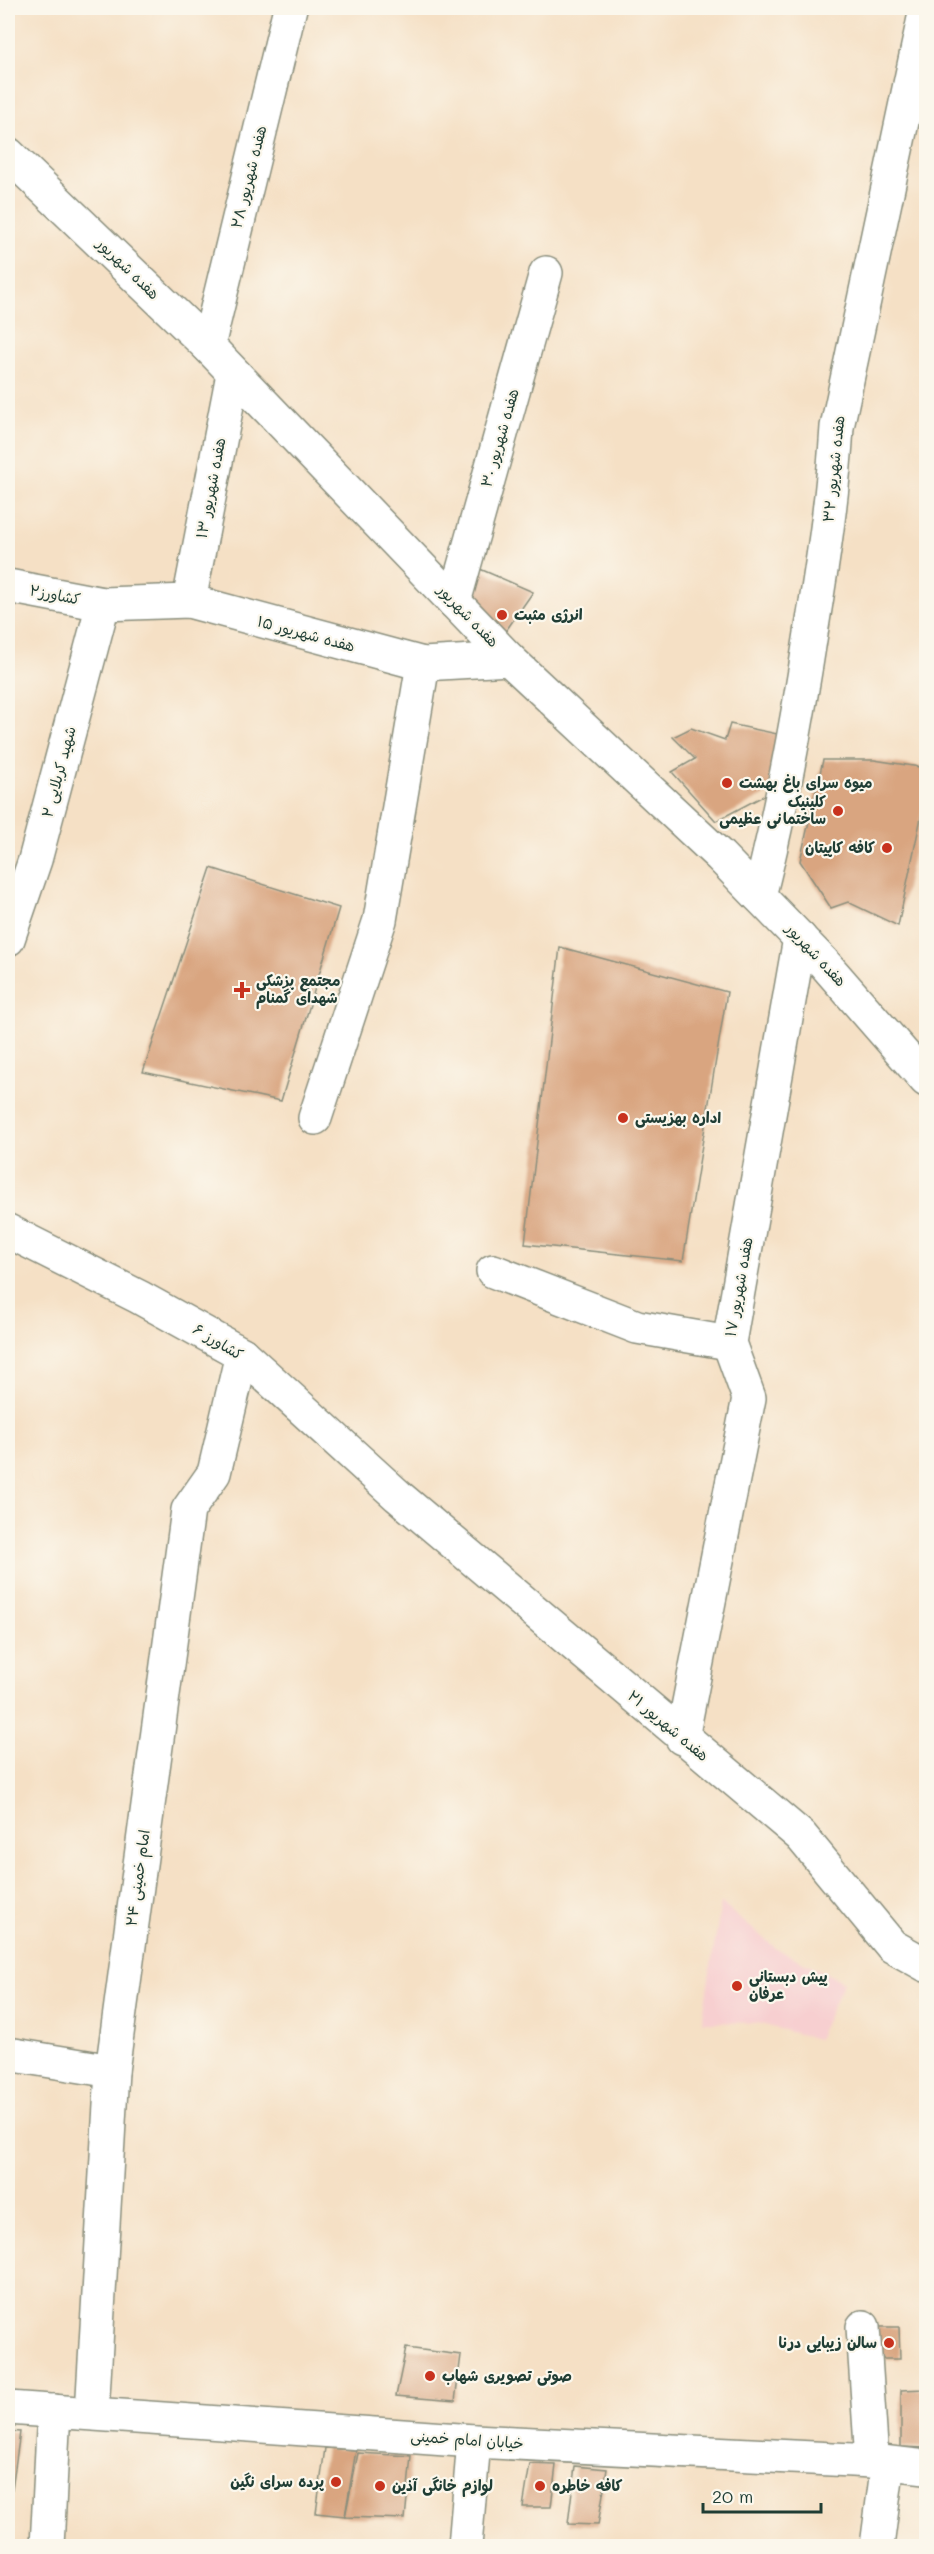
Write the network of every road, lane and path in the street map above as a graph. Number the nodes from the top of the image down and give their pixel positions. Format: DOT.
graph roads {
  1 [pos="290,8"];
  2 [pos="927,9"];
  3 [pos="8,154"];
  4 [pos="546,273"];
  5 [pos="208,346"];
  6 [pos="233,374"];
  7 [pos="8,585"];
  8 [pos="189,601"];
  9 [pos="454,602"];
  10 [pos="103,604"];
  11 [pos="509,658"];
  12 [pos="423,664"];
  13 [pos="759,896"];
  14 [pos="800,938"];
  15 [pos="8,939"];
  16 [pos="927,1080"];
  17 [pos="315,1118"];
  18 [pos="8,1231"];
  19 [pos="493,1271"];
  20 [pos="729,1343"];
  21 [pos="242,1354"];
  22 [pos="398,1496"];
  23 [pos="682,1738"];
  24 [pos="927,1965"];
  25 [pos="8,2054"];
  26 [pos="112,2071"];
  27 [pos="864,2327"];
  28 [pos="8,2408"];
  29 [pos="54,2411"];
  30 [pos="93,2413"];
  31 [pos="474,2441"];
  32 [pos="880,2462"];
  33 [pos="927,2467"];
  34 [pos="47,2547"];
  35 [pos="465,2547"];
  36 [pos="877,2547"];
  1 -- 5 [label="street, هفده شهریور ۲۸"];
  2 -- 13 [label="street, هفده شهریور ۳۲"];
  3 -- 5 [label="street, هفده شهریور"];
  4 -- 9 [label="street, هفده شهریور ۳۰"];
  5 -- 6 [label="street, هفده شهریور"];
  6 -- 8 [label="street, هفده شهریور ۱۳"];
  6 -- 9 [label="street, هفده شهریور"];
  7 -- 10 [label="street, کشاورز۲"];
  8 -- 10 [label="street, هفده شهریور ۱۵"];
  8 -- 12 [label="street, هفده شهریور ۱۵"];
  9 -- 11 [label="street, هفده شهریور"];
  10 -- 15 [label="street, شهید کربلایی ۲"];
  11 -- 12 [label="street, هفده شهریور ۱۵"];
  11 -- 13 [label="street, هفده شهریور"];
  12 -- 17 [label="street"];
  13 -- 14 [label="street, هفده شهریور"];
  14 -- 16 [label="street, هفده شهریور"];
  14 -- 20 [label="street, هفده شهریور ۱۷"];
  18 -- 21 [label="street, کشاورز ۶"];
  19 -- 20 [label="street"];
  20 -- 23 [label="street, هفده شهریور ۱۷"];
  21 -- 22 [label="street, کشاورز ۶"];
  21 -- 26 [label="street, امام خمینی ۲۴"];
  22 -- 23 [label="street, هفده شهریور ۲۱"];
  23 -- 24 [label="street, هفده شهریور ۲۱"];
  25 -- 26 [label="street"];
  26 -- 30 [label="street, امام خمینی ۲۴"];
  27 -- 32 [label="street"];
  28 -- 29 [label="street, خیابان امام خمینی"];
  29 -- 30 [label="street, خیابان امام خمینی"];
  29 -- 34 [label="street"];
  30 -- 31 [label="street, خیابان امام خمینی"];
  31 -- 32 [label="street, خیابان امام خمینی"];
  31 -- 35 [label="street"];
  32 -- 33 [label="street, خیابان امام خمینی"];
  32 -- 36 [label="street"];
}
